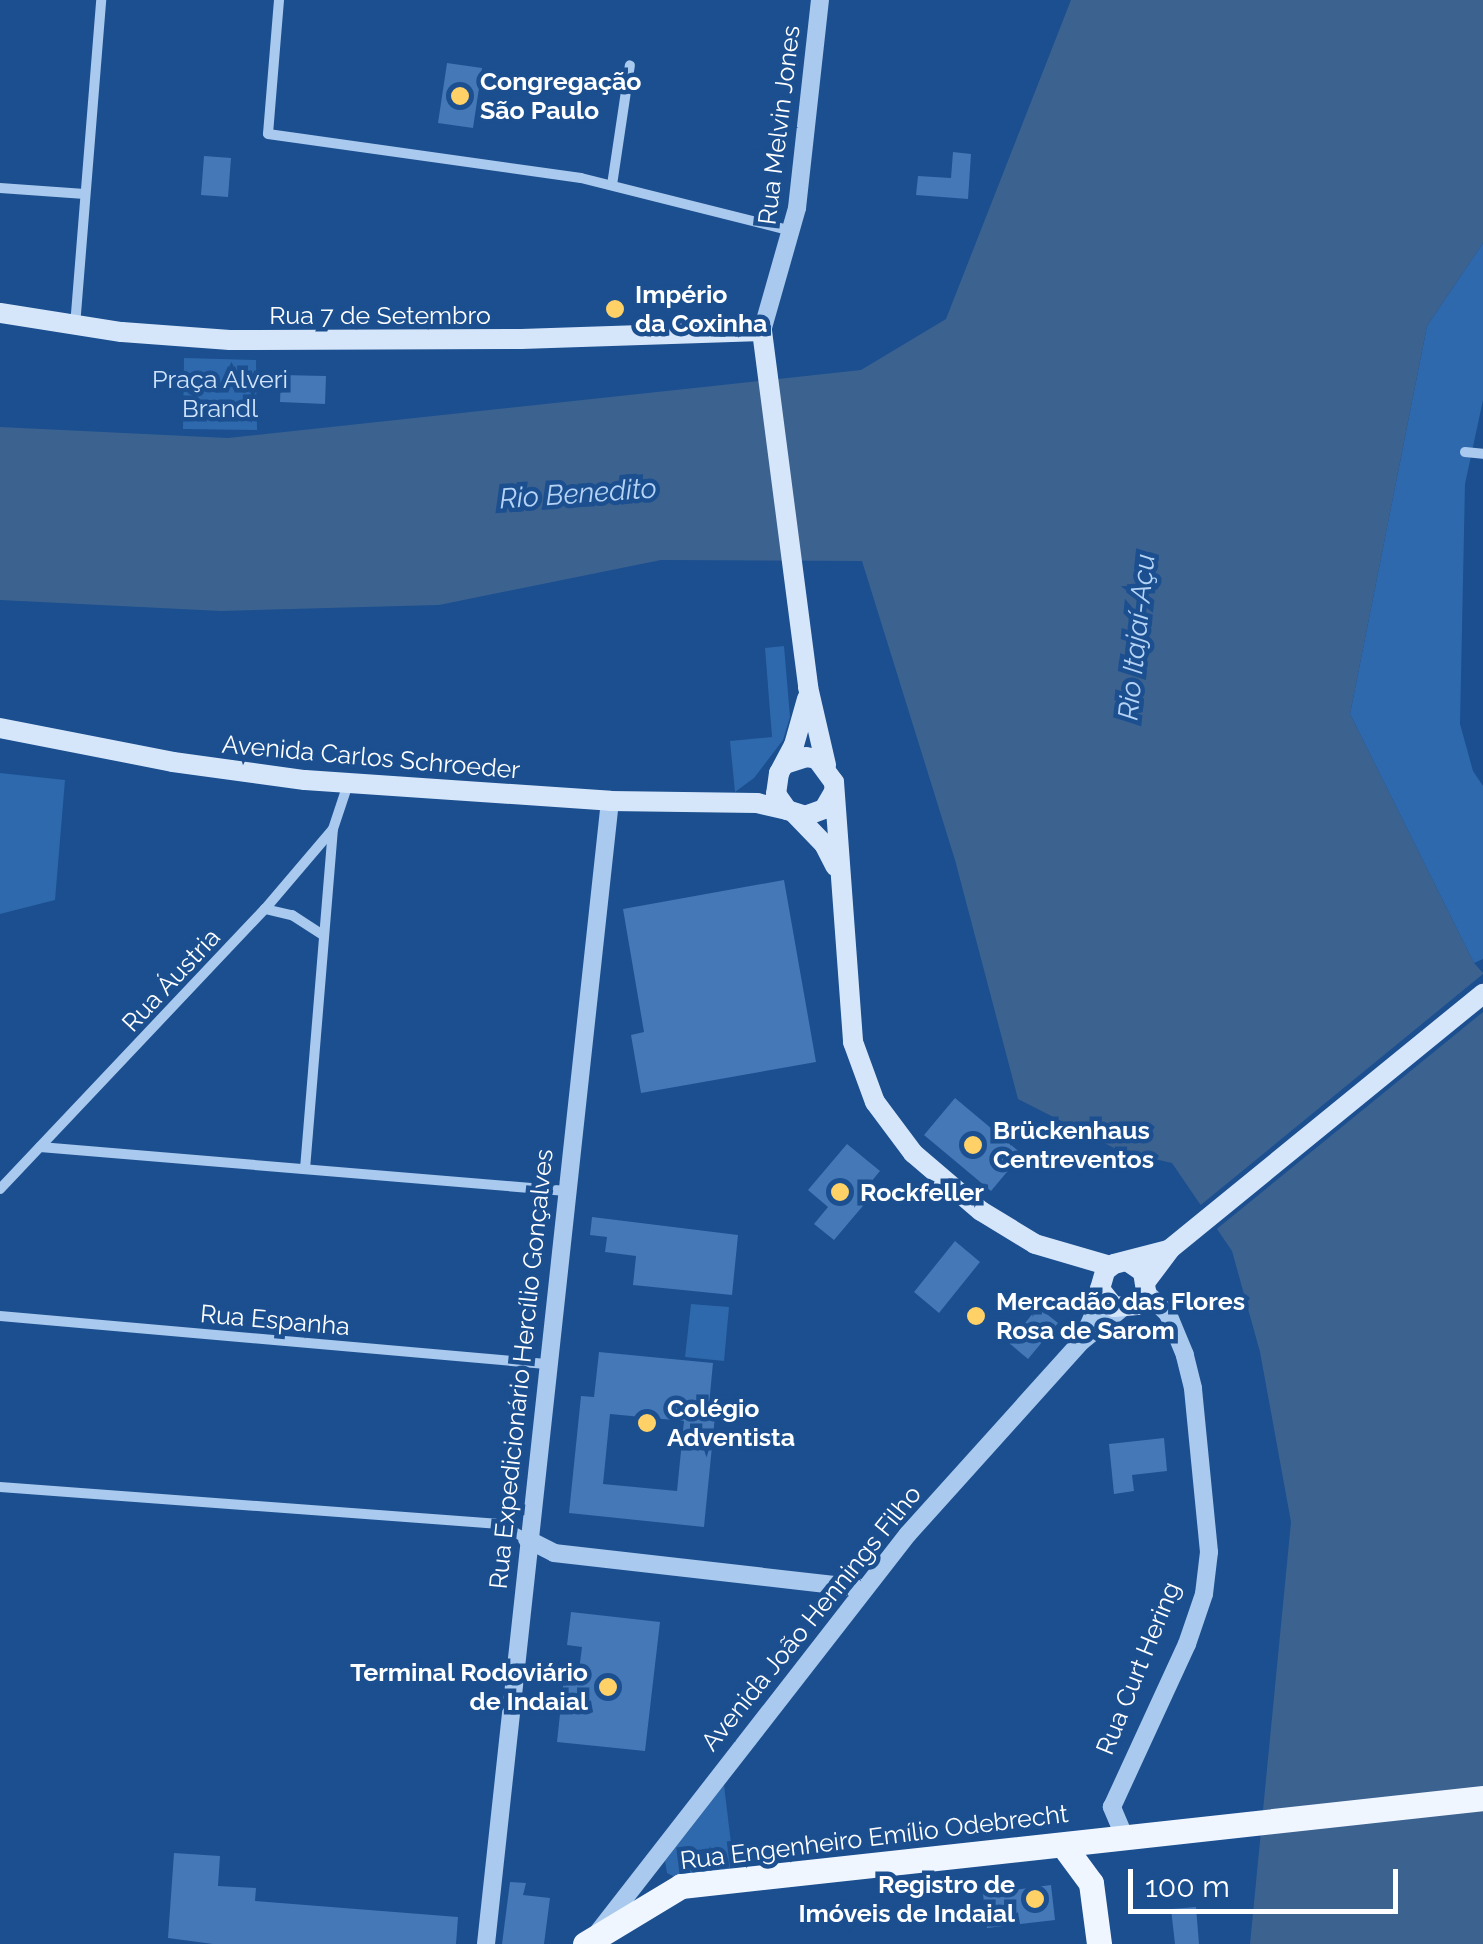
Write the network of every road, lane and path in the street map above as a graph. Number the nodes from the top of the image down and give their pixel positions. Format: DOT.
graph roads {
  1 [pos="101,0"];
  2 [pos="279,0"];
  3 [pos="820,0"];
  4 [pos="630,65"];
  5 [pos="612,185"];
  6 [pos="0,188"];
  7 [pos="86,194"];
  8 [pos="793,231"];
  9 [pos="0,313"];
  10 [pos="75,326"];
  11 [pos="762,331"];
  12 [pos="1465,452"];
  13 [pos="1483,454"];
  14 [pos="808,687"];
  15 [pos="0,728"];
  16 [pos="826,765"];
  17 [pos="782,768"];
  18 [pos="348,784"];
  19 [pos="834,792"];
  20 [pos="610,801"];
  21 [pos="741,802"];
  22 [pos="791,812"];
  23 [pos="333,829"];
  24 [pos="840,882"];
  25 [pos="265,909"];
  26 [pos="323,935"];
  27 [pos="1483,994"];
  28 [pos="40,1147"];
  29 [pos="306,1169"];
  30 [pos="0,1189"];
  31 [pos="566,1192"];
  32 [pos="1176,1244"];
  33 [pos="1111,1277"];
  34 [pos="1146,1286"];
  35 [pos="1122,1309"];
  36 [pos="0,1316"];
  37 [pos="1082,1340"];
  38 [pos="546,1364"];
  39 [pos="0,1487"];
  40 [pos="526,1539"];
  41 [pos="863,1588"];
  42 [pos="1483,1798"];
  43 [pos="1125,1838"];
  44 [pos="1063,1845"];
  45 [pos="1091,1883"];
  46 [pos="589,1942"];
  47 [pos="486,1944"];
  48 [pos="1100,1944"];
  1 -- 7 [label="street"];
  2 -- 5 [label="street"];
  3 -- 8 [label="street, Rua Melvin Jones"];
  4 -- 5 [label="street"];
  5 -- 8 [label="street"];
  6 -- 7 [label="street"];
  7 -- 10 [label="street"];
  8 -- 11 [label="street, Rua Melvin Jones"];
  9 -- 10 [label="main road, Rua 7 de Setembro"];
  10 -- 11 [label="main road, Rua 7 de Setembro"];
  11 -- 14 [label="main road, Rua Melvin Jones"];
  12 -- 13 [label="street"];
  14 -- 16 [label="main road"];
  14 -- 17 [label="main road"];
  15 -- 18 [label="main road, Avenida Carlos Schroeder"];
  16 -- 17 [label="main road"];
  16 -- 19 [label="main road"];
  17 -- 21 [label="main road"];
  17 -- 22 [label="main road"];
  18 -- 20 [label="main road, Avenida Carlos Schroeder"];
  18 -- 23 [label="street, Rua Áustria"];
  19 -- 22 [label="main road"];
  19 -- 24 [label="main road"];
  20 -- 21 [label="main road, Avenida Carlos Schroeder"];
  20 -- 31 [label="street, Rua Expedicionário Hercílio Gonçalves"];
  21 -- 22 [label="main road, Avenida Carlos Schroeder"];
  22 -- 24 [label="main road"];
  23 -- 25 [label="street, Rua Áustria"];
  23 -- 26 [label="street"];
  24 -- 33 [label="main road"];
  25 -- 26 [label="street"];
  25 -- 28 [label="street, Rua Áustria"];
  26 -- 29 [label="street"];
  27 -- 32 [label="main road"];
  28 -- 29 [label="street"];
  28 -- 30 [label="street, Rua Áustria"];
  29 -- 31 [label="street"];
  31 -- 38 [label="street, Rua Expedicionário Hercílio Gonçalves"];
  32 -- 33 [label="main road"];
  32 -- 34 [label="main road"];
  33 -- 34 [label="main road"];
  33 -- 35 [label="main road"];
  33 -- 37 [label="street, Avenida João Hennings Filho"];
  34 -- 35 [label="main road"];
  34 -- 43 [label="street, Rua Curt Hering"];
  35 -- 37 [label="street, Avenida João Hennings Filho"];
  36 -- 38 [label="street, Rua Espanha"];
  37 -- 41 [label="street, Avenida João Hennings Filho"];
  38 -- 40 [label="street, Rua Expedicionário Hercílio Gonçalves"];
  39 -- 40 [label="street"];
  40 -- 41 [label="street"];
  40 -- 47 [label="street, Rua Expedicionário Hercílio Gonçalves"];
  41 -- 46 [label="street, Avenida João Hennings Filho"];
  42 -- 43 [label="main road, Rua Engenheiro Emílio Odebrecht"];
  43 -- 44 [label="main road, Rua Engenheiro Emílio Odebrecht"];
  43 -- 45 [label="main road"];
  44 -- 45 [label="main road"];
  44 -- 46 [label="main road, Rua Engenheiro Emílio Odebrecht"];
  45 -- 48 [label="main road"];
}
